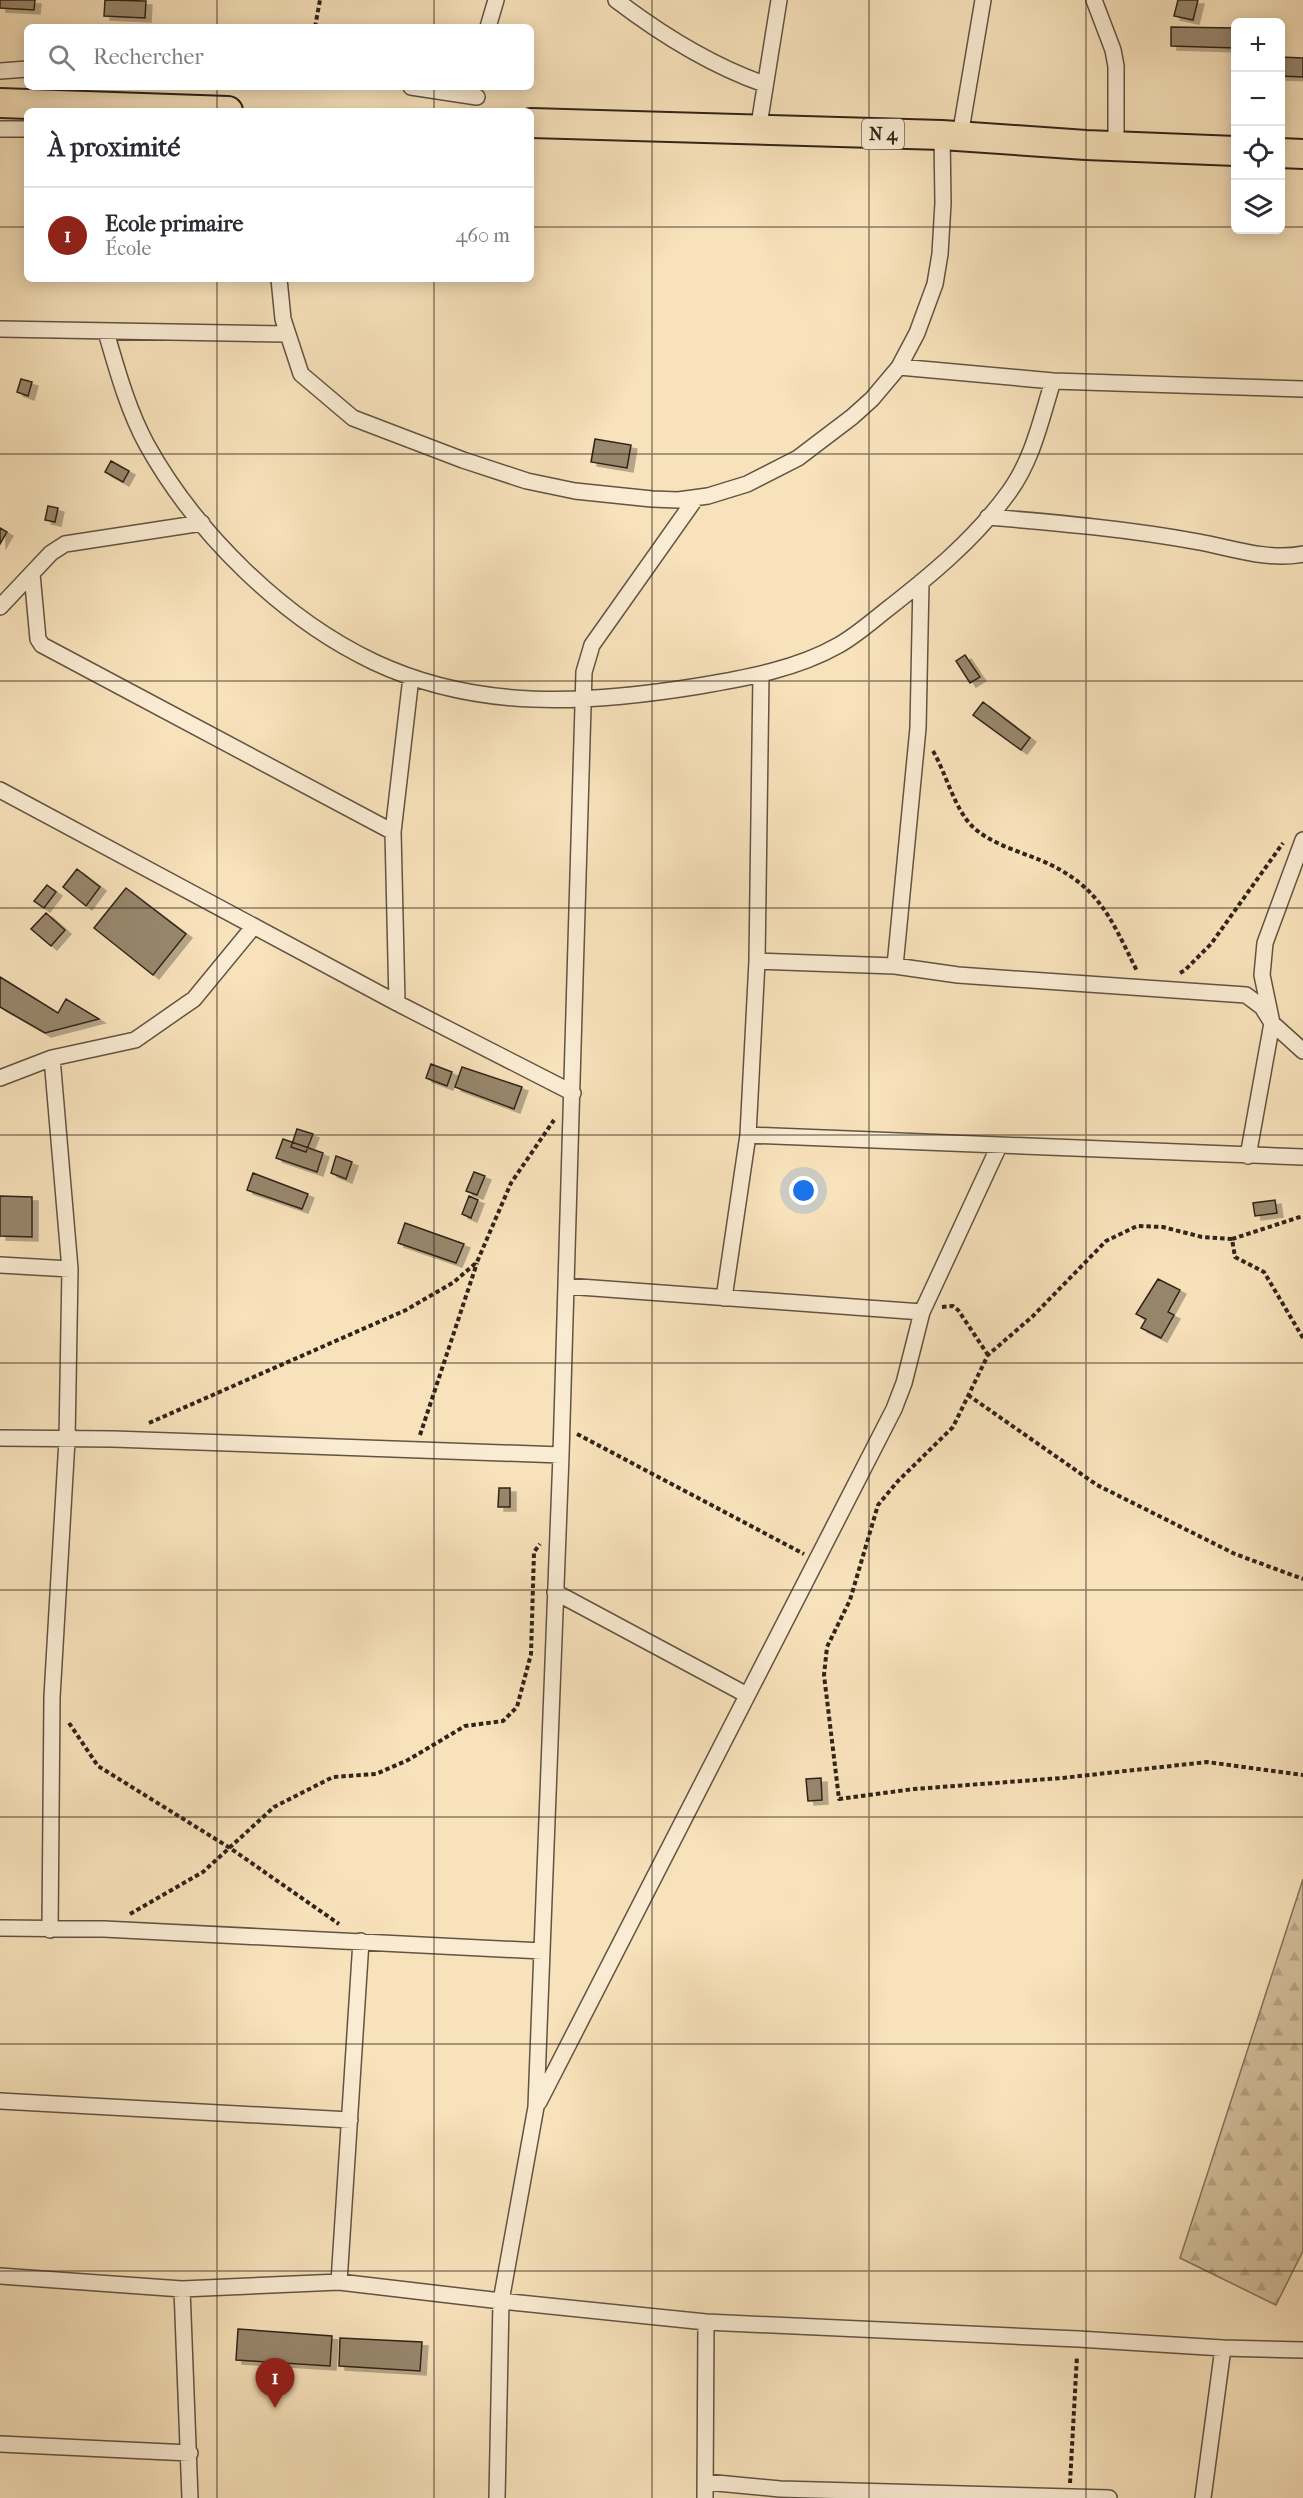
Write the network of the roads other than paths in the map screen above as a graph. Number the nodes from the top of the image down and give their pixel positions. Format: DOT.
graph roads {
  1 [pos="496,0"];
  2 [pos="616,0"];
  3 [pos="779,0"];
  4 [pos="983,0"];
  5 [pos="1094,0"];
  6 [pos="489,24"];
  7 [pos="24,69"];
  8 [pos="0,71"];
  9 [pos="764,84"];
  10 [pos="429,90"];
  11 [pos="477,98"];
  12 [pos="0,103"];
  13 [pos="142,108"];
  14 [pos="534,123"];
  15 [pos="0,129"];
  16 [pos="24,129"];
  17 [pos="758,131"];
  18 [pos="951,136"];
  19 [pos="1116,147"];
  20 [pos="1231,151"];
  21 [pos="1285,153"];
  22 [pos="1303,154"];
  23 [pos="279,282"];
  24 [pos="0,329"];
  25 [pos="105,332"];
  26 [pos="287,334"];
  27 [pos="900,367"];
  28 [pos="1053,381"];
  29 [pos="1303,389"];
  30 [pos="696,498"];
  31 [pos="988,517"];
  32 [pos="202,523"];
  33 [pos="1303,554"];
  34 [pos="32,574"];
  35 [pos="921,582"];
  36 [pos="0,607"];
  37 [pos="761,674"];
  38 [pos="411,677"];
  39 [pos="582,701"];
  40 [pos="0,790"];
  41 [pos="393,832"];
  42 [pos="1296,839"];
  43 [pos="254,926"];
  44 [pos="757,961"];
  45 [pos="895,966"];
  46 [pos="397,1003"];
  47 [pos="1272,1023"];
  48 [pos="1303,1051"];
  49 [pos="52,1058"];
  50 [pos="0,1078"];
  51 [pos="573,1093"];
  52 [pos="748,1135"];
  53 [pos="999,1146"];
  54 [pos="1248,1156"];
  55 [pos="1303,1157"];
  56 [pos="0,1265"];
  57 [pos="70,1269"];
  58 [pos="566,1286"];
  59 [pos="724,1298"];
  60 [pos="922,1312"];
  61 [pos="0,1438"];
  62 [pos="67,1440"];
  63 [pos="561,1455"];
  64 [pos="555,1592"];
  65 [pos="747,1695"];
  66 [pos="0,1928"];
  67 [pos="50,1930"];
  68 [pos="361,1941"];
  69 [pos="542,1950"];
  70 [pos="0,2101"];
  71 [pos="536,2107"];
  72 [pos="350,2120"];
  73 [pos="0,2276"];
  74 [pos="339,2282"];
  75 [pos="182,2289"];
  76 [pos="501,2301"];
  77 [pos="706,2322"];
  78 [pos="1223,2348"];
  79 [pos="1303,2350"];
  80 [pos="0,2444"];
  81 [pos="190,2454"];
  82 [pos="706,2482"];
  83 [pos="783,2494"];
  84 [pos="190,2498"];
  85 [pos="497,2498"];
  86 [pos="705,2498"];
  87 [pos="1109,2498"];
  88 [pos="1203,2498"];
  1 -- 6 [label="street"];
  2 -- 9 [label="street"];
  3 -- 9 [label="street"];
  4 -- 18 [label="street"];
  5 -- 19 [label="street"];
  7 -- 8 [label="street"];
  9 -- 17 [label="street"];
  10 -- 11 [label="street"];
  12 -- 13 [label="highway"];
  14 -- 17 [label="highway, N 4"];
  15 -- 16 [label="street"];
  17 -- 18 [label="highway, N 4"];
  18 -- 19 [label="highway, N 4"];
  18 -- 27 [label="street"];
  19 -- 20 [label="highway, N 4"];
  21 -- 22 [label="highway"];
  23 -- 26 [label="street"];
  24 -- 25 [label="street"];
  25 -- 26 [label="street"];
  25 -- 32 [label="street"];
  26 -- 30 [label="street"];
  27 -- 28 [label="street"];
  27 -- 30 [label="street"];
  28 -- 29 [label="street"];
  28 -- 31 [label="street"];
  30 -- 39 [label="street"];
  31 -- 33 [label="street"];
  31 -- 35 [label="street"];
  32 -- 34 [label="street"];
  32 -- 38 [label="street"];
  34 -- 36 [label="street"];
  34 -- 41 [label="street"];
  35 -- 37 [label="street"];
  35 -- 45 [label="street"];
  37 -- 39 [label="street"];
  37 -- 44 [label="street"];
  38 -- 39 [label="street"];
  38 -- 41 [label="street"];
  39 -- 51 [label="street"];
  40 -- 43 [label="street"];
  41 -- 46 [label="street"];
  42 -- 47 [label="street"];
  43 -- 46 [label="street"];
  43 -- 49 [label="street"];
  44 -- 45 [label="street"];
  44 -- 52 [label="street"];
  45 -- 47 [label="street"];
  46 -- 51 [label="street"];
  47 -- 48 [label="street"];
  47 -- 54 [label="street"];
  49 -- 50 [label="street"];
  49 -- 57 [label="street"];
  51 -- 58 [label="street"];
  52 -- 53 [label="street"];
  52 -- 59 [label="street"];
  53 -- 54 [label="street"];
  53 -- 60 [label="street"];
  54 -- 55 [label="street"];
  56 -- 57 [label="street"];
  57 -- 62 [label="street"];
  58 -- 59 [label="street"];
  58 -- 63 [label="street"];
  59 -- 60 [label="street"];
  60 -- 65 [label="street"];
  61 -- 62 [label="street"];
  62 -- 63 [label="street"];
  62 -- 67 [label="street"];
  63 -- 64 [label="street"];
  64 -- 65 [label="street"];
  64 -- 69 [label="street"];
  65 -- 71 [label="street"];
  66 -- 67 [label="street"];
  67 -- 68 [label="street"];
  68 -- 69 [label="street"];
  68 -- 72 [label="street"];
  69 -- 71 [label="street"];
  70 -- 72 [label="street"];
  71 -- 76 [label="street"];
  72 -- 74 [label="street"];
  73 -- 75 [label="street"];
  74 -- 75 [label="street"];
  74 -- 76 [label="street"];
  75 -- 81 [label="street"];
  76 -- 77 [label="street"];
  76 -- 85 [label="street"];
  77 -- 78 [label="street"];
  77 -- 82 [label="street"];
  78 -- 79 [label="street"];
  78 -- 88 [label="street"];
  80 -- 81 [label="street"];
  81 -- 84 [label="street"];
  82 -- 83 [label="street"];
  82 -- 86 [label="street"];
  83 -- 87 [label="street"];
}
